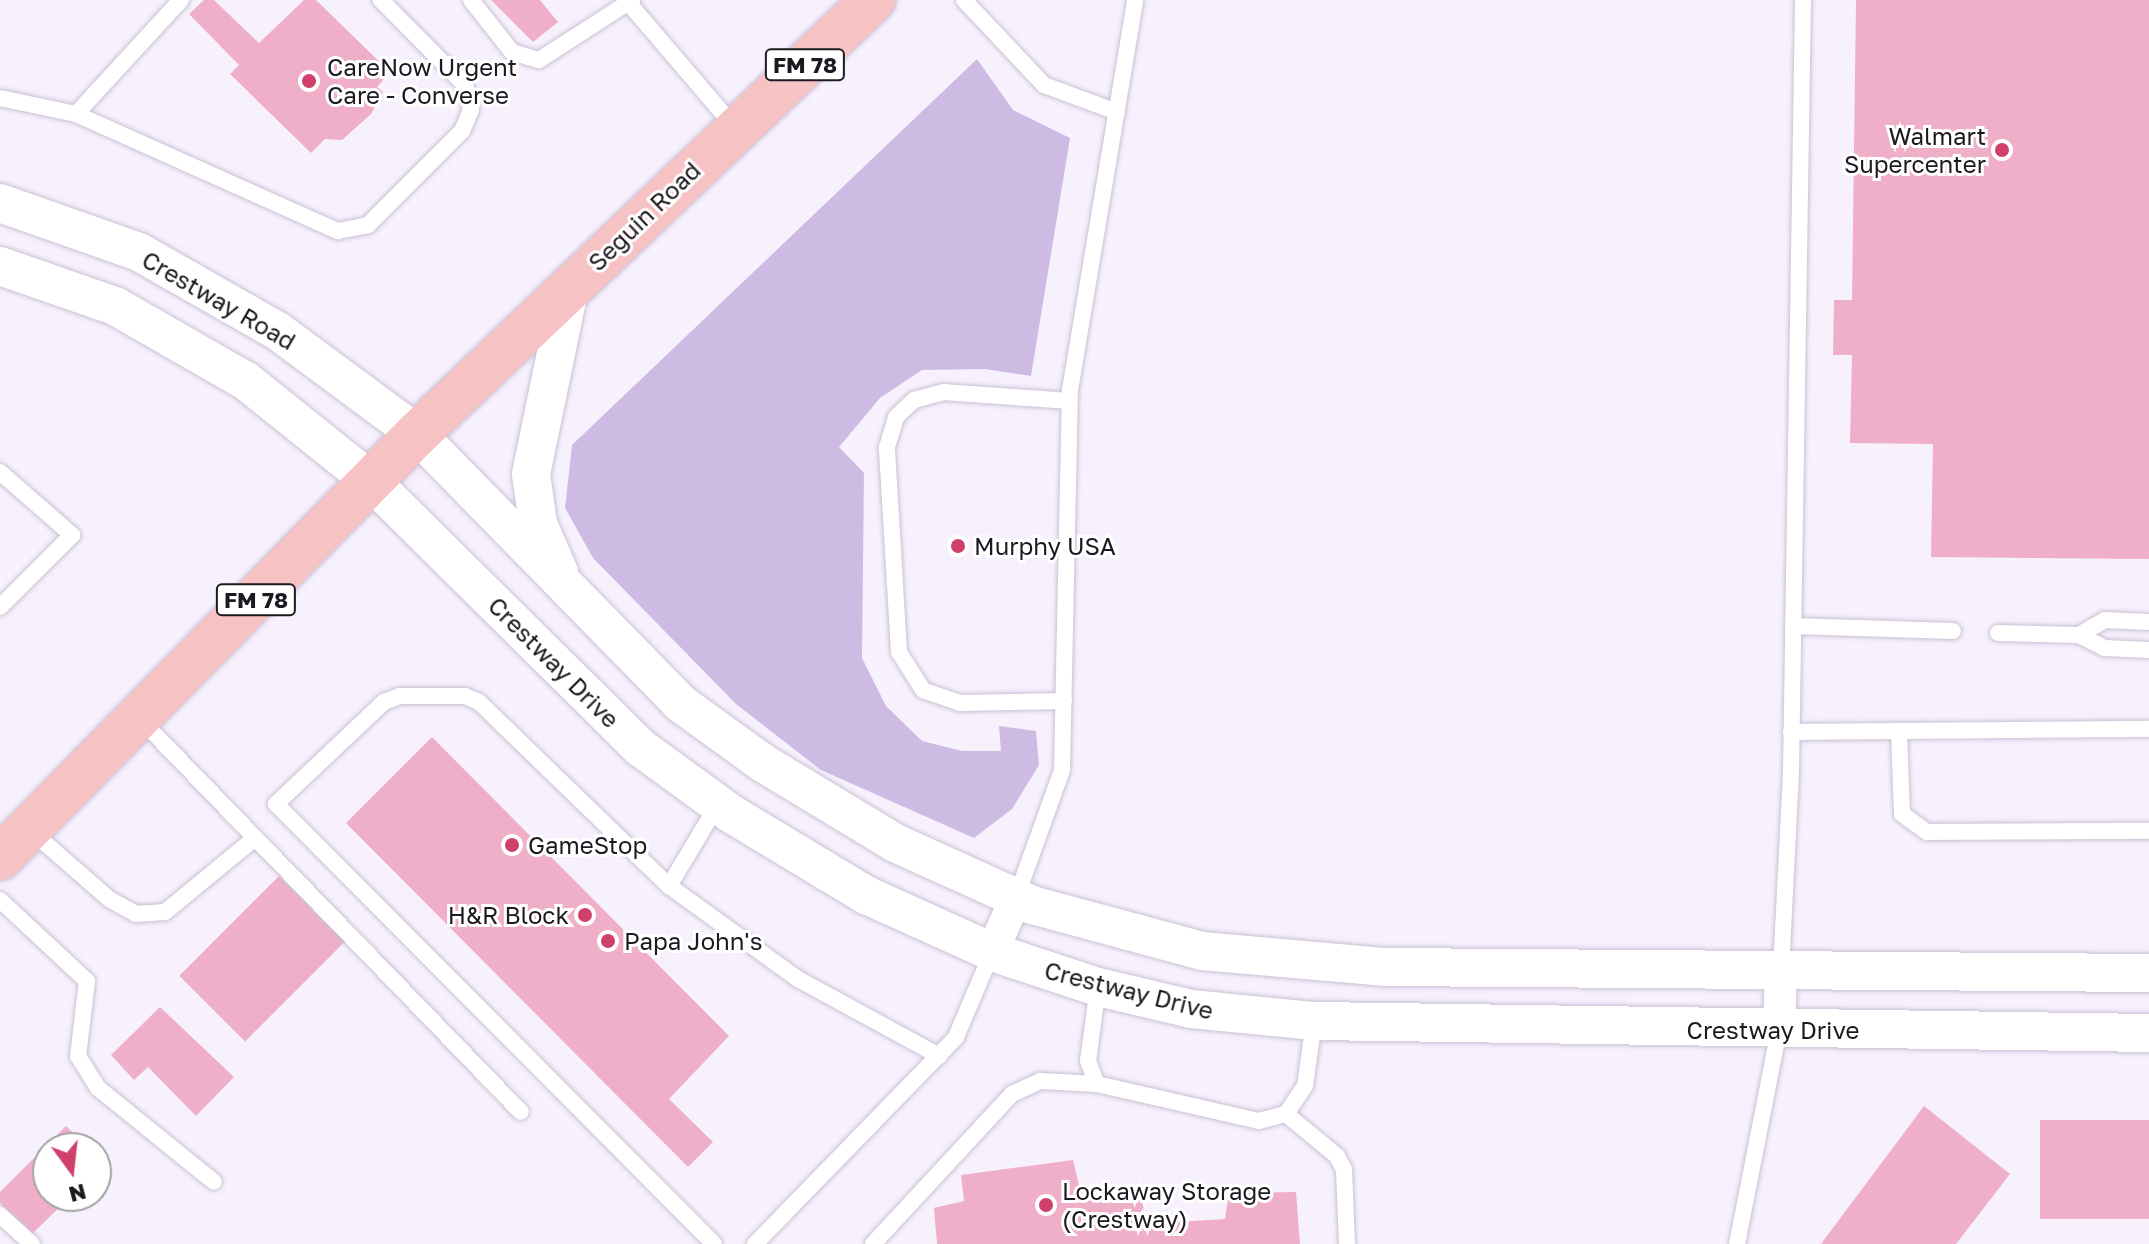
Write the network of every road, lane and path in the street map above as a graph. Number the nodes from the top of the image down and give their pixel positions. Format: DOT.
graph roads {
  1 [pos="181,0"];
  2 [pos="381,0"];
  3 [pos="471,0"];
  4 [pos="873,0"];
  5 [pos="964,0"];
  6 [pos="1135,0"];
  7 [pos="1803,0"];
  8 [pos="629,1"];
  9 [pos="0,98"];
  10 [pos="1117,112"];
  11 [pos="76,114"];
  12 [pos="736,129"];
  13 [pos="0,203"];
  14 [pos="0,266"];
  15 [pos="569,291"];
  16 [pos="1069,401"];
  17 [pos="417,434"];
  18 [pos="0,472"];
  19 [pos="372,482"];
  20 [pos="567,593"];
  21 [pos="0,607"];
  22 [pos="2149,622"];
  23 [pos="1793,626"];
  24 [pos="1953,631"];
  25 [pos="1998,633"];
  26 [pos="2079,635"];
  27 [pos="2149,650"];
  28 [pos="1064,701"];
  29 [pos="139,718"];
  30 [pos="2149,729"];
  31 [pos="1791,732"];
  32 [pos="1899,732"];
  33 [pos="718,804"];
  34 [pos="2149,831"];
  35 [pos="255,838"];
  36 [pos="15,844"];
  37 [pos="669,886"];
  38 [pos="1016,898"];
  39 [pos="0,900"];
  40 [pos="992,952"];
  41 [pos="1781,970"];
  42 [pos="2149,973"];
  43 [pos="1098,987"];
  44 [pos="1314,1021"];
  45 [pos="1779,1030"];
  46 [pos="2149,1033"];
  47 [pos="939,1056"];
  48 [pos="1097,1084"];
  49 [pos="521,1112"];
  50 [pos="1286,1114"];
  51 [pos="214,1182"];
  52 [pos="0,1215"];
  53 [pos="32,1244"];
  54 [pos="714,1244"];
  55 [pos="755,1244"];
  56 [pos="873,1244"];
  57 [pos="1347,1244"];
  58 [pos="1737,1244"];
  1 -- 11 [label="lane"];
  2 -- 11 [label="lane"];
  3 -- 8 [label="lane"];
  4 -- 12 [label="main road, Seguin Road / FM 78"];
  5 -- 10 [label="lane"];
  6 -- 10 [label="lane"];
  7 -- 23 [label="lane"];
  8 -- 12 [label="lane"];
  9 -- 11 [label="lane"];
  10 -- 16 [label="lane"];
  12 -- 15 [label="main road, Seguin Road / FM 78"];
  13 -- 17 [label="street, Crestway Road"];
  14 -- 19 [label="street"];
  15 -- 17 [label="main road, Seguin Road / FM 78"];
  15 -- 20 [label="street"];
  16 -- 28 [label="lane"];
  16 -- 28 [label="lane"];
  17 -- 19 [label="main road, FM 78"];
  17 -- 20 [label="street"];
  18 -- 21 [label="lane"];
  19 -- 29 [label="main road, FM 78"];
  19 -- 33 [label="street, Crestway Drive"];
  20 -- 38 [label="street"];
  22 -- 26 [label="lane"];
  23 -- 24 [label="lane"];
  23 -- 31 [label="lane"];
  25 -- 26 [label="lane"];
  26 -- 27 [label="lane"];
  28 -- 38 [label="lane"];
  29 -- 35 [label="lane"];
  29 -- 36 [label="main road, FM 78"];
  30 -- 32 [label="lane"];
  31 -- 32 [label="lane"];
  31 -- 41 [label="lane"];
  32 -- 34 [label="lane"];
  33 -- 37 [label="lane"];
  33 -- 40 [label="street, Crestway Drive"];
  35 -- 36 [label="lane"];
  35 -- 49 [label="lane"];
  37 -- 47 [label="lane"];
  37 -- 54 [label="lane"];
  38 -- 40 [label="street"];
  38 -- 41 [label="street"];
  39 -- 51 [label="lane"];
  40 -- 43 [label="street, Crestway Drive"];
  40 -- 47 [label="lane"];
  41 -- 42 [label="street"];
  41 -- 45 [label="street"];
  43 -- 44 [label="street, Crestway Drive"];
  43 -- 48 [label="lane"];
  44 -- 45 [label="street, Crestway Drive"];
  44 -- 50 [label="lane"];
  45 -- 46 [label="street, Crestway Drive"];
  45 -- 58 [label="lane"];
  47 -- 55 [label="lane"];
  48 -- 50 [label="lane"];
  48 -- 56 [label="lane"];
  50 -- 57 [label="lane"];
  52 -- 53 [label="lane"];
}
